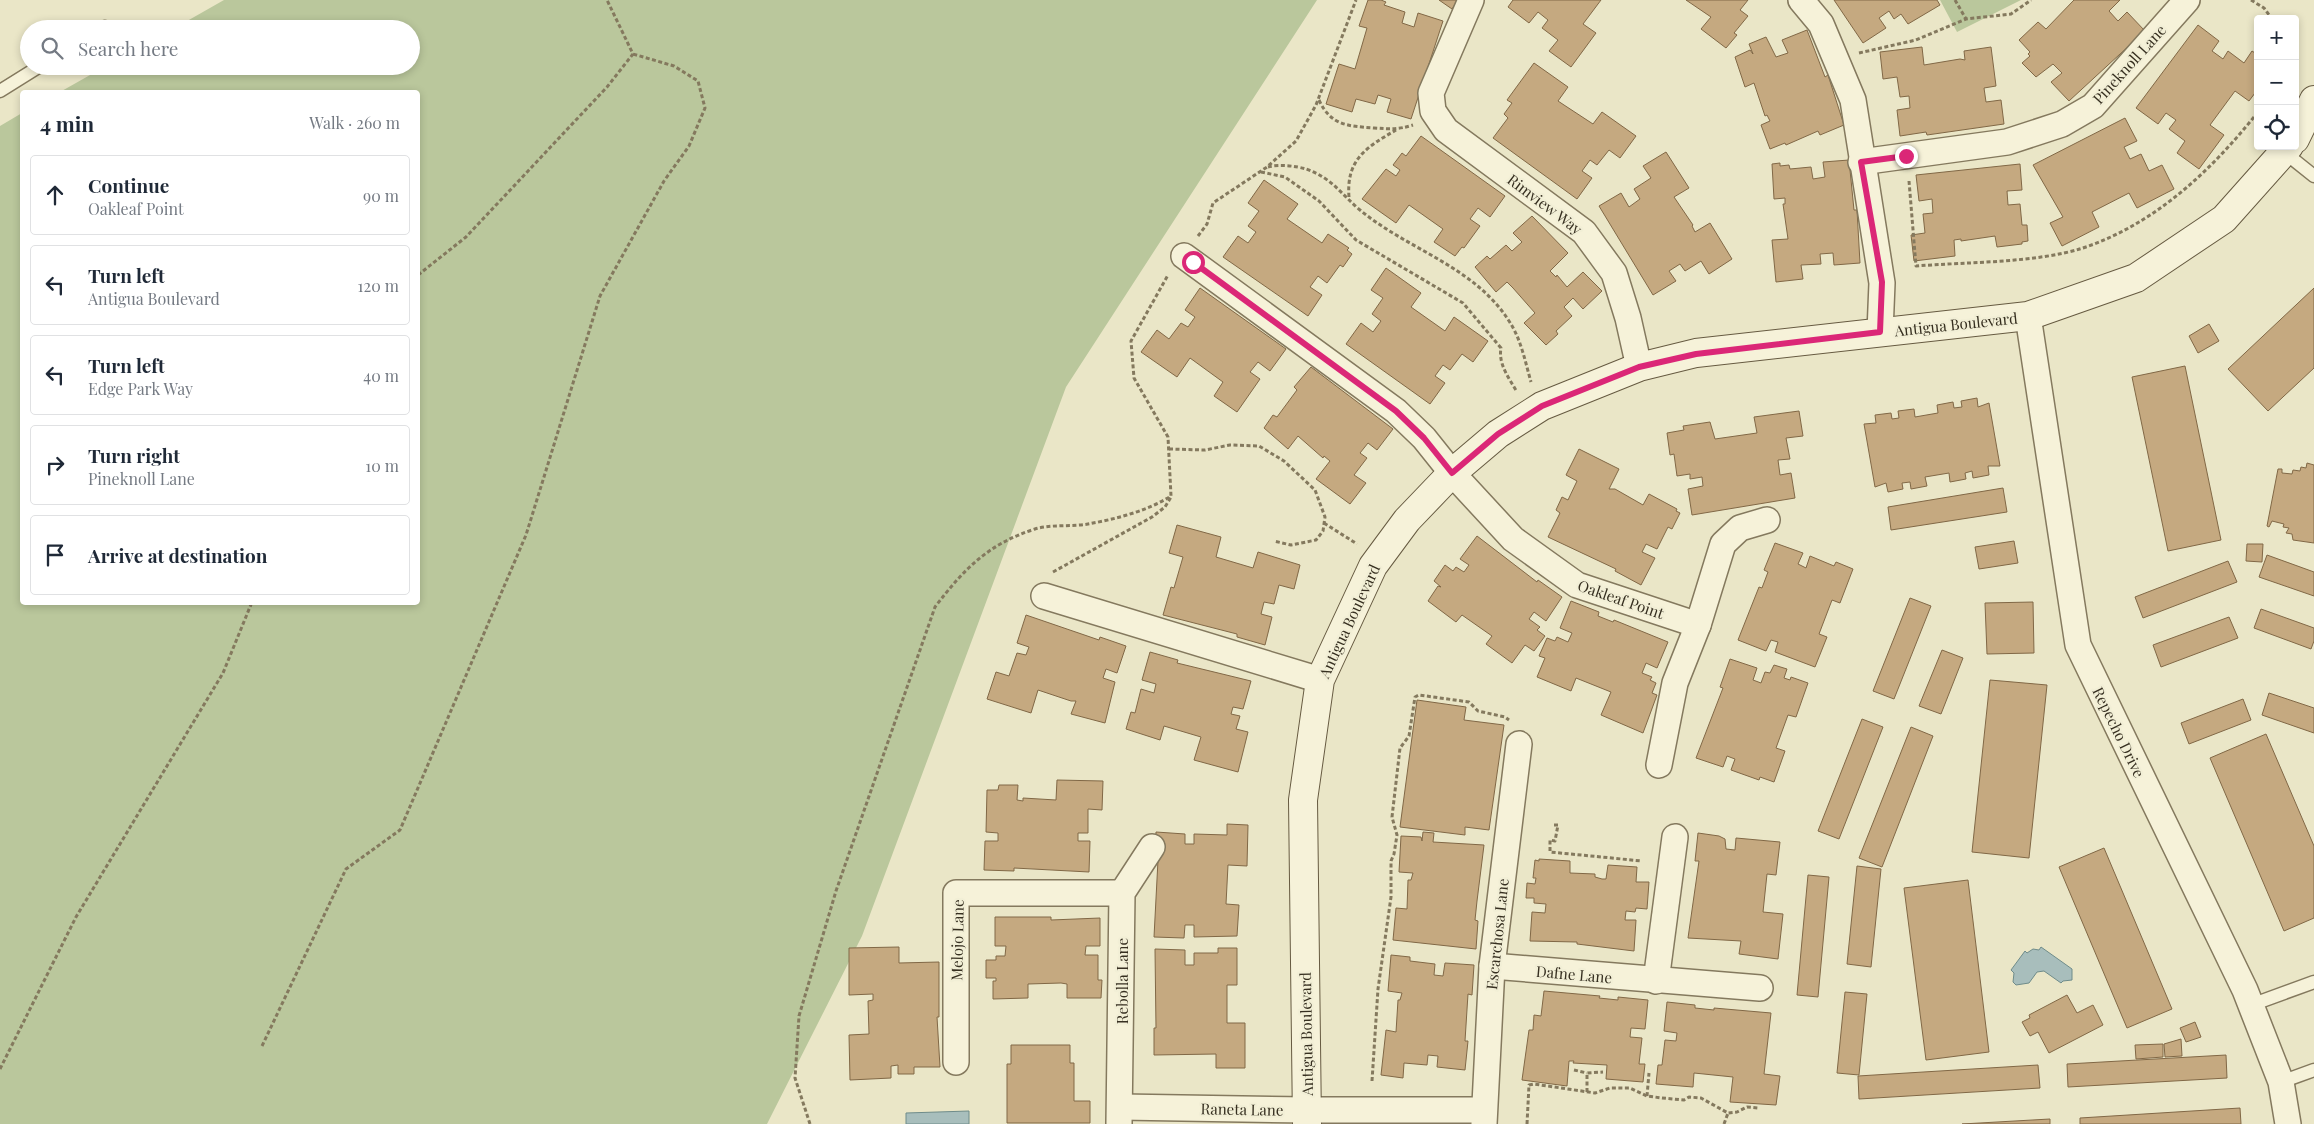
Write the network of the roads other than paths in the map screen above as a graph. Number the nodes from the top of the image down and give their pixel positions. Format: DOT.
graph roads {
  1 [pos="1471,0"];
  2 [pos="1801,0"];
  3 [pos="2186,0"];
  4 [pos="26,75"];
  5 [pos="0,91"];
  6 [pos="2314,100"];
  7 [pos="2299,129"];
  8 [pos="2286,150"];
  9 [pos="2293,150"];
  10 [pos="1861,162"];
  11 [pos="2314,176"];
  12 [pos="1184,256"];
  13 [pos="2028,316"];
  14 [pos="1880,332"];
  15 [pos="1639,367"];
  16 [pos="1452,473"];
  17 [pos="1767,520"];
  18 [pos="1044,596"];
  19 [pos="1698,625"];
  20 [pos="1320,680"];
  21 [pos="1519,744"];
  22 [pos="1659,765"];
  23 [pos="1675,838"];
  24 [pos="1152,847"];
  25 [pos="1122,893"];
  26 [pos="1492,966"];
  27 [pos="1656,981"];
  28 [pos="2314,982"];
  29 [pos="1760,988"];
  30 [pos="2252,1005"];
  31 [pos="956,1062"];
  32 [pos="2314,1070"];
  33 [pos="2281,1082"];
  34 [pos="1120,1115"];
  35 [pos="1307,1117"];
  36 [pos="1484,1117"];
  37 [pos="2288,1124"];
  1 -- 15 [label="street, Rimview Way"];
  2 -- 10 [label="street"];
  3 -- 10 [label="street, Pineknoll Lane"];
  4 -- 5 [label="lane"];
  6 -- 7 [label="street, Antigua Boulevard"];
  8 -- 13 [label="street, Antigua Boulevard"];
  9 -- 11 [label="lane"];
  10 -- 14 [label="street"];
  12 -- 16 [label="street, Oakleaf Point"];
  13 -- 14 [label="street, Antigua Boulevard"];
  13 -- 30 [label="street, Repecho Drive"];
  14 -- 15 [label="street, Antigua Boulevard"];
  15 -- 16 [label="street, Antigua Boulevard"];
  16 -- 19 [label="street, Oakleaf Point"];
  16 -- 20 [label="street, Antigua Boulevard"];
  17 -- 19 [label="street"];
  18 -- 20 [label="street"];
  19 -- 22 [label="street"];
  20 -- 35 [label="street, Antigua Boulevard"];
  21 -- 26 [label="street, Escarchosa Lane"];
  23 -- 27 [label="street"];
  24 -- 25 [label="street"];
  25 -- 31 [label="street, Melojo Lane"];
  25 -- 34 [label="street, Rebolla Lane"];
  26 -- 27 [label="street, Dafne Lane"];
  26 -- 36 [label="street, Escarchosa Lane"];
  27 -- 29 [label="street, Dafne Lane"];
  28 -- 30 [label="lane"];
  30 -- 33 [label="street, Repecho Drive"];
  32 -- 33 [label="lane"];
  33 -- 37 [label="street, Repecho Drive"];
  34 -- 35 [label="street, Raneta Lane"];
  35 -- 36 [label="street, Raneta Lane"];
}
